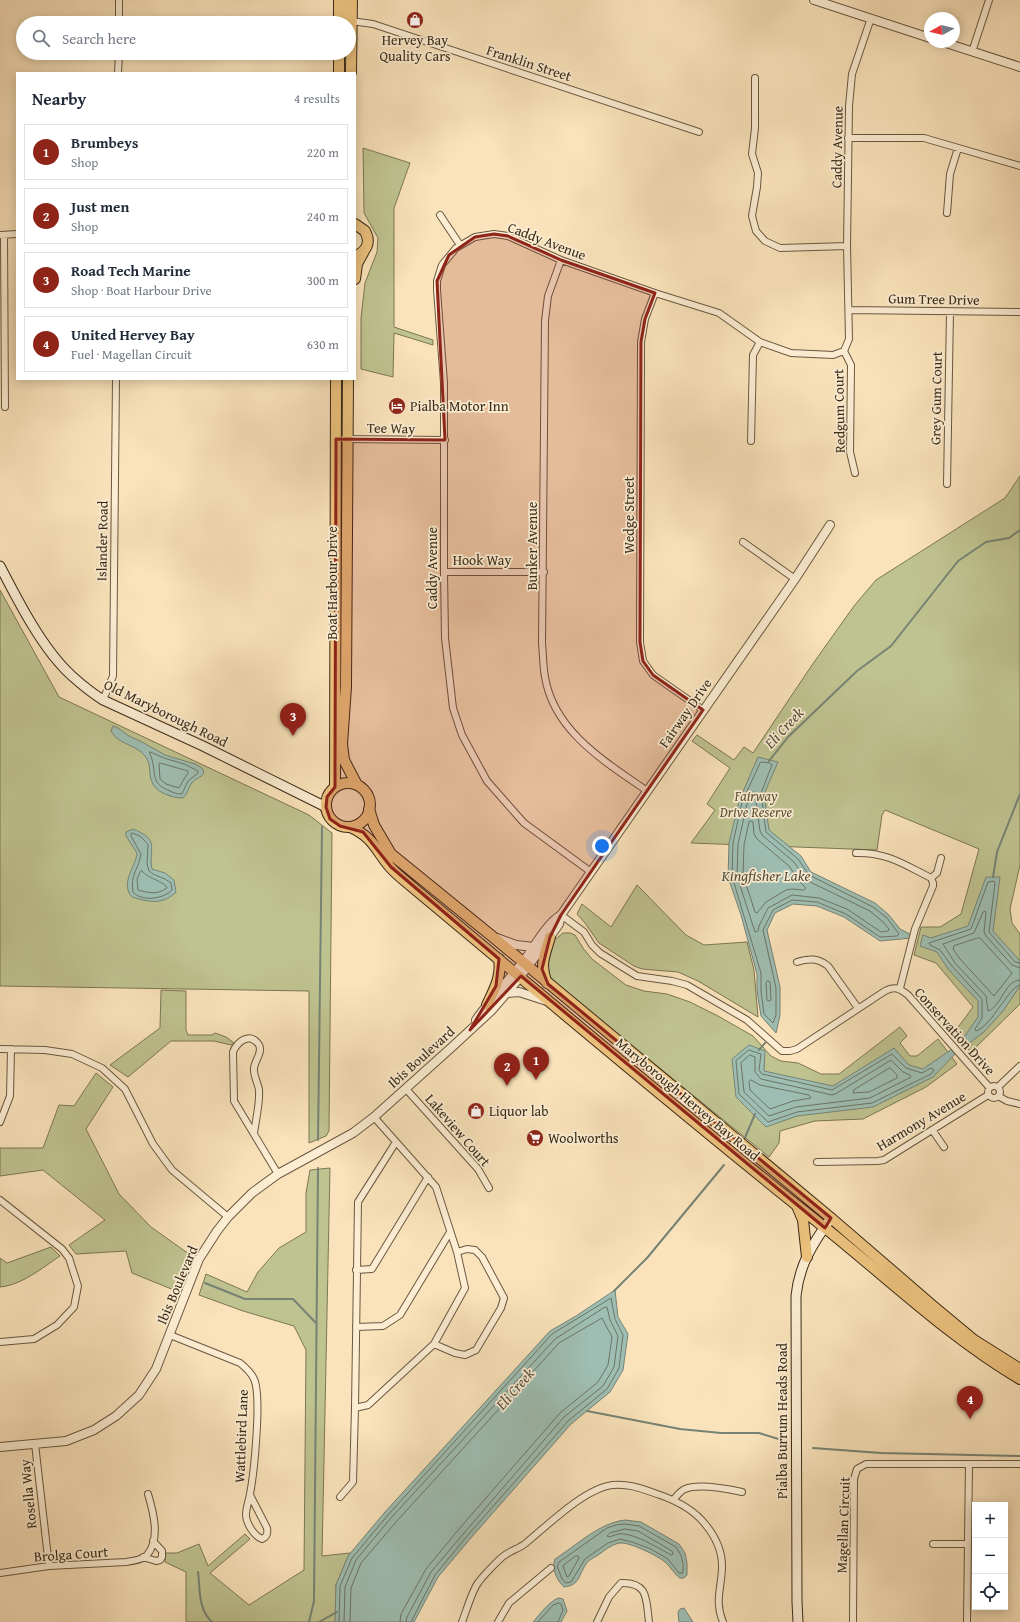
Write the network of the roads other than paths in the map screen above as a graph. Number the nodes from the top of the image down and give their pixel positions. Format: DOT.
graph roads {
  1 [pos="119,0"];
  2 [pos="341,0"];
  3 [pos="352,0"];
  4 [pos="814,0"];
  5 [pos="989,0"];
  6 [pos="119,16"];
  7 [pos="340,16"];
  8 [pos="347,16"];
  9 [pos="351,16"];
  10 [pos="871,18"];
  11 [pos="356,23"];
  12 [pos="924,36"];
  13 [pos="960,48"];
  14 [pos="972,52"];
  15 [pos="118,60"];
  16 [pos="340,60"];
  17 [pos="351,60"];
  18 [pos="1020,67"];
  19 [pos="118,72"];
  20 [pos="339,72"];
  21 [pos="351,72"];
  22 [pos="756,78"];
  23 [pos="699,132"];
  24 [pos="848,138"];
  25 [pos="958,148"];
  26 [pos="1020,166"];
  27 [pos="947,213"];
  28 [pos="440,215"];
  29 [pos="356,223"];
  30 [pos="16,234"];
  31 [pos="2,235"];
  32 [pos="460,245"];
  33 [pos="847,246"];
  34 [pos="360,254"];
  35 [pos="561,260"];
  36 [pos="356,272"];
  37 [pos="655,293"];
  38 [pos="849,310"];
  39 [pos="950,312"];
  40 [pos="1020,312"];
  41 [pos="2,318"];
  42 [pos="760,342"];
  43 [pos="844,351"];
  44 [pos="116,380"];
  45 [pos="336,380"];
  46 [pos="348,380"];
  47 [pos="5,407"];
  48 [pos="336,439"];
  49 [pos="348,439"];
  50 [pos="445,440"];
  51 [pos="751,440"];
  52 [pos="854,473"];
  53 [pos="947,484"];
  54 [pos="830,525"];
  55 [pos="742,542"];
  56 [pos="0,566"];
  57 [pos="444,572"];
  58 [pos="544,572"];
  59 [pos="795,578"];
  60 [pos="103,700"];
  61 [pos="702,710"];
  62 [pos="356,785"];
  63 [pos="335,787"];
  64 [pos="647,791"];
  65 [pos="326,807"];
  66 [pos="369,809"];
  67 [pos="350,827"];
  68 [pos="856,853"];
  69 [pos="941,858"];
  70 [pos="591,872"];
  71 [pos="931,878"];
  72 [pos="561,915"];
  73 [pos="493,937"];
  74 [pos="550,937"];
  75 [pos="534,947"];
  76 [pos="499,959"];
  77 [pos="797,962"];
  78 [pos="525,965"];
  79 [pos="517,974"];
  80 [pos="548,984"];
  81 [pos="900,988"];
  82 [pos="507,993"];
  83 [pos="552,1003"];
  84 [pos="487,1005"];
  85 [pos="858,1008"];
  86 [pos="470,1030"];
  87 [pos="0,1049"];
  88 [pos="11,1049"];
  89 [pos="1020,1066"];
  90 [pos="989,1087"];
  91 [pos="998,1087"];
  92 [pos="406,1089"];
  93 [pos="988,1095"];
  94 [pos="998,1096"];
  95 [pos="1020,1104"];
  96 [pos="374,1117"];
  97 [pos="0,1122"];
  98 [pos="932,1131"];
  99 [pos="254,1133"];
  100 [pos="396,1142"];
  101 [pos="944,1147"];
  102 [pos="817,1162"];
  103 [pos="278,1174"];
  104 [pos="428,1177"];
  105 [pos="489,1188"];
  106 [pos="0,1200"];
  107 [pos="797,1206"];
  108 [pos="228,1217"];
  109 [pos="831,1218"];
  110 [pos="825,1228"];
  111 [pos="450,1232"];
  112 [pos="457,1252"];
  113 [pos="807,1257"];
  114 [pos="356,1270"];
  115 [pos="356,1327"];
  116 [pos="170,1335"];
  117 [pos="0,1342"];
  118 [pos="434,1344"];
  119 [pos="1020,1369"];
  120 [pos="1020,1379"];
  121 [pos="355,1408"];
  122 [pos="35,1444"];
  123 [pos="0,1448"];
  124 [pos="968,1464"];
  125 [pos="1020,1464"];
  126 [pos="742,1492"];
  127 [pos="148,1494"];
  128 [pos="250,1495"];
  129 [pos="340,1497"];
  130 [pos="674,1500"];
  131 [pos="153,1541"];
  132 [pos="933,1544"];
  133 [pos="968,1544"];
  134 [pos="143,1557"];
  135 [pos="49,1566"];
  136 [pos="551,1568"];
  137 [pos="0,1573"];
  138 [pos="796,1602"];
  139 [pos="462,1622"];
  140 [pos="498,1622"];
  141 [pos="597,1622"];
  142 [pos="649,1622"];
  143 [pos="723,1622"];
  144 [pos="795,1622"];
  145 [pos="798,1622"];
  146 [pos="853,1622"];
  147 [pos="967,1622"];
  1 -- 6 [label="street"];
  2 -- 7 [label="main road"];
  2 -- 8 [label="main road"];
  3 -- 9 [label="main road"];
  4 -- 10 [label="street"];
  5 -- 14 [label="street"];
  10 -- 12 [label="street"];
  10 -- 24 [label="street, Caddy Avenue"];
  11 -- 23 [label="street, Franklin Street"];
  13 -- 14 [label="street"];
  14 -- 18 [label="street"];
  15 -- 19 [label="street"];
  16 -- 20 [label="main road"];
  17 -- 21 [label="main road"];
  22 -- 33 [label="street"];
  24 -- 25 [label="street"];
  24 -- 33 [label="street, Caddy Avenue"];
  25 -- 26 [label="street"];
  25 -- 27 [label="street"];
  28 -- 32 [label="street"];
  29 -- 34 [label="main road"];
  30 -- 31 [label="street"];
  31 -- 41 [label="street"];
  32 -- 35 [label="street, Caddy Avenue"];
  32 -- 50 [label="street, Caddy Avenue"];
  33 -- 38 [label="street, Caddy Avenue"];
  34 -- 36 [label="main road"];
  35 -- 37 [label="street, Caddy Avenue"];
  35 -- 58 [label="street, Bunker Avenue"];
  37 -- 42 [label="street, Caddy Avenue"];
  37 -- 61 [label="street, Wedge Street"];
  38 -- 39 [label="street, Gum Tree Drive"];
  38 -- 43 [label="street, Caddy Avenue"];
  39 -- 40 [label="street, Gum Tree Drive"];
  39 -- 53 [label="street, Grey Gum Court"];
  41 -- 47 [label="street"];
  42 -- 43 [label="street, Caddy Avenue"];
  42 -- 51 [label="street"];
  43 -- 52 [label="street, Redgum Court"];
  44 -- 60 [label="street, Islander Road"];
  45 -- 48 [label="main road, Boat Harbour Drive"];
  46 -- 49 [label="main road, Boat Harbour Drive"];
  48 -- 49 [label="street, Tee Way"];
  48 -- 63 [label="main road, Boat Harbour Drive"];
  49 -- 50 [label="street, Tee Way"];
  49 -- 62 [label="main road, Boat Harbour Drive"];
  50 -- 57 [label="street, Caddy Avenue"];
  54 -- 59 [label="street, Fairway Drive"];
  55 -- 59 [label="street"];
  56 -- 60 [label="main road, Old Maryborough Road"];
  57 -- 58 [label="street, Hook Way"];
  57 -- 70 [label="street, Caddy Avenue"];
  58 -- 64 [label="street, Bunker Avenue"];
  59 -- 61 [label="street, Fairway Drive"];
  60 -- 65 [label="main road, Old Maryborough Road"];
  61 -- 64 [label="street, Fairway Drive"];
  62 -- 63 [label="main road"];
  62 -- 66 [label="main road"];
  63 -- 65 [label="main road"];
  64 -- 70 [label="street, Fairway Drive"];
  65 -- 67 [label="main road"];
  66 -- 67 [label="main road"];
  66 -- 73 [label="main road, Maryborough Hervey Bay Road"];
  67 -- 76 [label="main road, Maryborough Hervey Bay Road"];
  68 -- 71 [label="street"];
  69 -- 71 [label="street"];
  70 -- 72 [label="street, Fairway Drive"];
  71 -- 81 [label="street"];
  72 -- 74 [label="street, Fairway Drive"];
  72 -- 75 [label="street, Fairway Drive"];
  72 -- 85 [label="street, Conservation Drive"];
  73 -- 75 [label="street"];
  73 -- 78 [label="main road, Maryborough Hervey Bay Road"];
  74 -- 78 [label="street, Fairway Drive"];
  74 -- 80 [label="main road"];
  75 -- 78 [label="street, Fairway Drive"];
  76 -- 79 [label="main road, Maryborough Hervey Bay Road"];
  76 -- 84 [label="main road"];
  77 -- 85 [label="street"];
  78 -- 79 [label="street, Fairway Drive"];
  78 -- 80 [label="main road, Maryborough Hervey Bay Road"];
  79 -- 82 [label="street, Ibis Boulevard"];
  79 -- 83 [label="main road, Maryborough Hervey Bay Road"];
  79 -- 84 [label="street, Ibis Boulevard"];
  80 -- 109 [label="main road, Maryborough Hervey Bay Road"];
  81 -- 85 [label="street, Conservation Drive"];
  81 -- 90 [label="street, Conservation Drive"];
  82 -- 83 [label="street"];
  82 -- 86 [label="street, Ibis Boulevard"];
  83 -- 107 [label="main road, Maryborough Hervey Bay Road"];
  84 -- 86 [label="street, Ibis Boulevard"];
  86 -- 92 [label="street, Ibis Boulevard"];
  87 -- 88 [label="street"];
  88 -- 97 [label="street"];
  88 -- 108 [label="street"];
  89 -- 91 [label="street"];
  90 -- 91 [label="street"];
  90 -- 93 [label="street"];
  91 -- 94 [label="street"];
  92 -- 96 [label="street, Ibis Boulevard"];
  92 -- 105 [label="street, Lakeview Court"];
  93 -- 94 [label="street"];
  93 -- 98 [label="street, Harmony Avenue"];
  94 -- 95 [label="street"];
  96 -- 100 [label="street"];
  96 -- 103 [label="street, Ibis Boulevard"];
  98 -- 101 [label="street"];
  98 -- 102 [label="street, Harmony Avenue"];
  99 -- 99 [label="street"];
  99 -- 103 [label="street"];
  100 -- 104 [label="street"];
  100 -- 114 [label="street"];
  103 -- 108 [label="street, Ibis Boulevard"];
  104 -- 111 [label="street"];
  104 -- 114 [label="street"];
  106 -- 117 [label="street"];
  107 -- 110 [label="main road, Maryborough Hervey Bay Road"];
  107 -- 113 [label="main road"];
  108 -- 116 [label="street, Ibis Boulevard"];
  109 -- 110 [label="main road, Pialba Burrum Heads Road"];
  109 -- 119 [label="main road, Maryborough Hervey Bay Road"];
  110 -- 113 [label="main road, Pialba Burrum Heads Road"];
  110 -- 120 [label="main road, Maryborough Hervey Bay Road"];
  111 -- 112 [label="street"];
  111 -- 115 [label="street"];
  112 -- 118 [label="street"];
  112 -- 118 [label="street"];
  113 -- 138 [label="main road, Pialba Burrum Heads Road"];
  114 -- 115 [label="street"];
  115 -- 121 [label="street"];
  116 -- 122 [label="street, Ibis Boulevard"];
  116 -- 128 [label="street, Wattlebird Lane"];
  118 -- 121 [label="street"];
  121 -- 129 [label="street"];
  122 -- 123 [label="street, Ibis Boulevard"];
  122 -- 135 [label="street, Rosella Way"];
  124 -- 125 [label="street, Magellan Circuit"];
  124 -- 133 [label="street"];
  124 -- 146 [label="street, Magellan Circuit"];
  126 -- 130 [label="street"];
  127 -- 131 [label="street, Brolga Court"];
  128 -- 128 [label="street, Wattlebird Lane"];
  130 -- 139 [label="street"];
  130 -- 143 [label="street"];
  131 -- 134 [label="street"];
  131 -- 134 [label="street, Brolga Court"];
  132 -- 133 [label="street"];
  133 -- 147 [label="street"];
  134 -- 135 [label="street, Brolga Court"];
  135 -- 137 [label="street, Brolga Court"];
  136 -- 140 [label="street"];
  138 -- 144 [label="main road"];
  138 -- 145 [label="main road, Pialba Burrum Heads Road"];
  141 -- 142 [label="street"];
}
